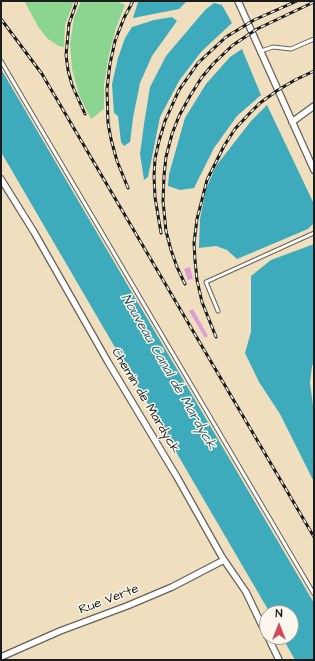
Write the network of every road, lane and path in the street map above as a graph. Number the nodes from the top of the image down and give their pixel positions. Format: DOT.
graph roads {
  1 [pos="238,1"];
  2 [pos="314,39"];
  3 [pos="261,51"];
  4 [pos="1,60"];
  5 [pos="314,106"];
  6 [pos="292,122"];
  7 [pos="314,170"];
  8 [pos="1,179"];
  9 [pos="314,233"];
  10 [pos="218,310"];
  11 [pos="224,560"];
  12 [pos="314,594"];
  13 [pos="259,619"];
  14 [pos="272,645"];
  15 [pos="1,658"];
  16 [pos="279,660"];
  1 -- 3 [label="street"];
  2 -- 3 [label="lane"];
  3 -- 6 [label="street"];
  4 -- 12 [label="lane"];
  5 -- 6 [label="street"];
  6 -- 7 [label="street"];
  8 -- 11 [label="street, Chemin de Mardyck"];
  9 -- 10 [label="lane"];
  11 -- 13 [label="street, Chemin de Mardyck"];
  11 -- 15 [label="street, Rue Verte"];
  14 -- 16 [label="street, Chemin de Mardyck"];
}
